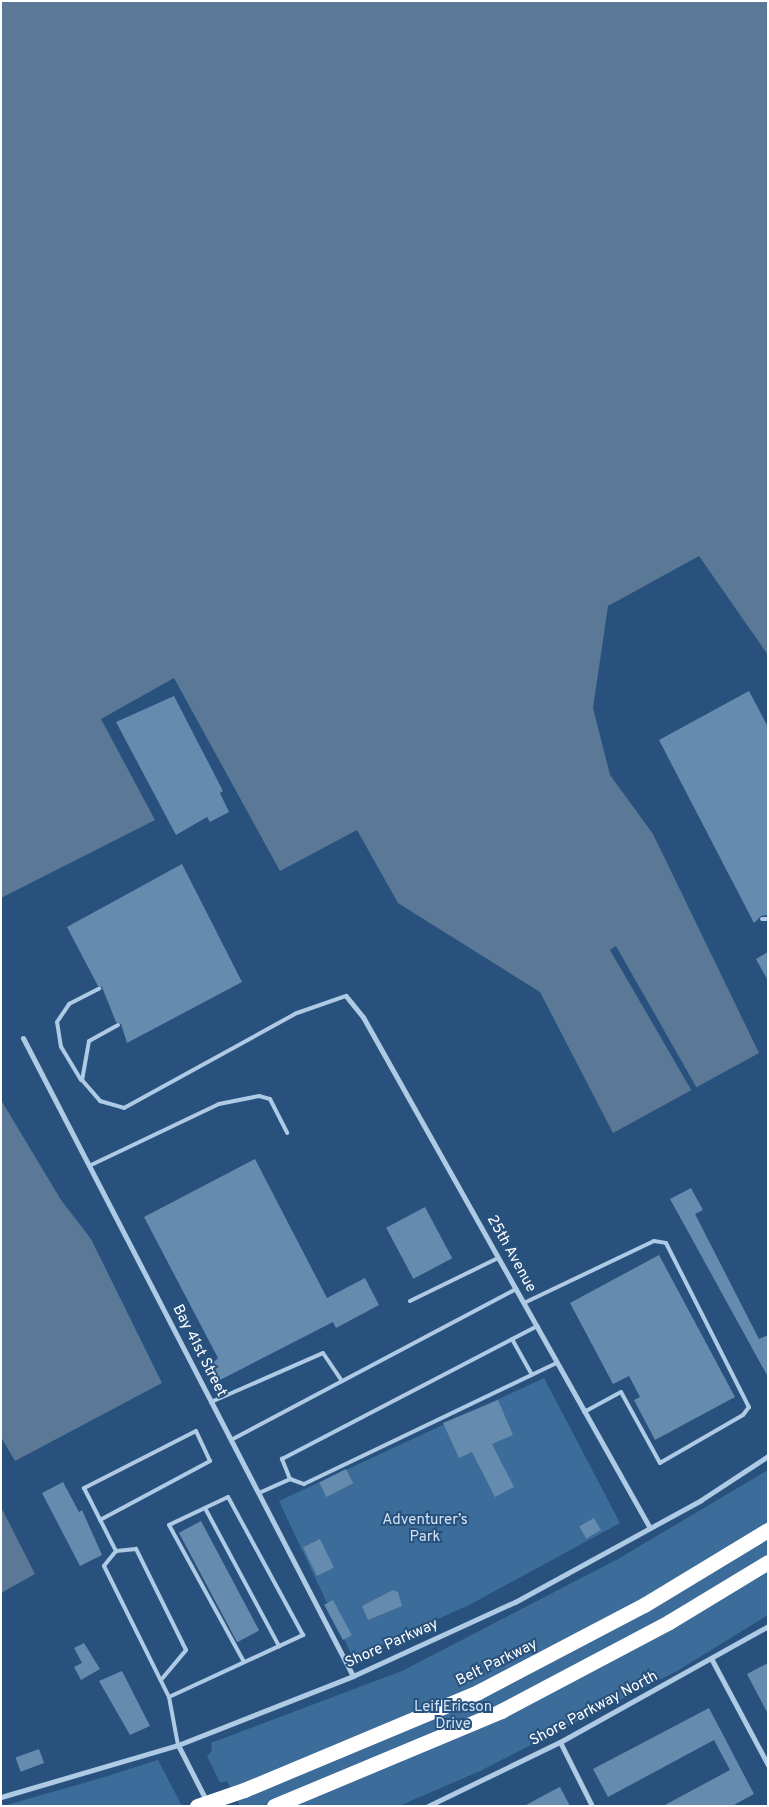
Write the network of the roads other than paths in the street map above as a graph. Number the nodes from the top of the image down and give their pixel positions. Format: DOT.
graph roads {
  1 [pos="762,919"];
  2 [pos="768,919"];
  3 [pos="100,989"];
  4 [pos="346,996"];
  5 [pos="118,1025"];
  6 [pos="23,1038"];
  7 [pos="82,1080"];
  8 [pos="287,1133"];
  9 [pos="89,1166"];
  10 [pos="498,1258"];
  11 [pos="516,1289"];
  12 [pos="410,1301"];
  13 [pos="524,1303"];
  14 [pos="537,1326"];
  15 [pos="512,1339"];
  16 [pos="557,1363"];
  17 [pos="532,1375"];
  18 [pos="342,1381"];
  19 [pos="211,1402"];
  20 [pos="584,1412"];
  21 [pos="231,1440"];
  22 [pos="768,1456"];
  23 [pos="290,1479"];
  24 [pos="259,1493"];
  25 [pos="205,1508"];
  26 [pos="100,1520"];
  27 [pos="650,1528"];
  28 [pos="768,1530"];
  29 [pos="116,1551"];
  30 [pos="768,1562"];
  31 [pos="768,1626"];
  32 [pos="279,1646"];
  33 [pos="712,1660"];
  34 [pos="244,1662"];
  35 [pos="353,1676"];
  36 [pos="161,1680"];
  37 [pos="169,1697"];
  38 [pos="560,1742"];
  39 [pos="178,1745"];
  40 [pos="768,1765"];
  41 [pos="1,1797"];
  42 [pos="197,1806"];
  43 [pos="209,1806"];
  44 [pos="274,1806"];
  45 [pos="428,1806"];
  46 [pos="592,1806"];
  1 -- 2 [label="lane"];
  3 -- 7 [label="lane"];
  4 -- 7 [label="lane"];
  4 -- 10 [label="street, 25th Avenue"];
  5 -- 7 [label="lane"];
  6 -- 9 [label="street, Bay 41st Street"];
  8 -- 9 [label="lane"];
  9 -- 19 [label="street, Bay 41st Street"];
  10 -- 11 [label="street, 25th Avenue"];
  10 -- 12 [label="lane"];
  11 -- 13 [label="street, 25th Avenue"];
  11 -- 18 [label="lane"];
  13 -- 14 [label="street, 25th Avenue"];
  13 -- 20 [label="lane"];
  14 -- 15 [label="lane"];
  14 -- 16 [label="street, 25th Avenue"];
  15 -- 17 [label="lane"];
  15 -- 23 [label="lane"];
  16 -- 17 [label="lane"];
  16 -- 20 [label="street, 25th Avenue"];
  17 -- 23 [label="lane"];
  18 -- 19 [label="lane"];
  18 -- 21 [label="lane"];
  19 -- 21 [label="street, Bay 41st Street"];
  20 -- 27 [label="street, 25th Avenue"];
  21 -- 24 [label="street, Bay 41st Street"];
  22 -- 27 [label="street, Shore Parkway"];
  23 -- 24 [label="lane"];
  24 -- 35 [label="street, Bay 41st Street"];
  25 -- 32 [label="lane"];
  25 -- 32 [label="lane"];
  25 -- 34 [label="lane"];
  26 -- 26 [label="lane"];
  26 -- 29 [label="lane"];
  27 -- 35 [label="street, Shore Parkway"];
  28 -- 42 [label="highway, Belt Parkway, bridge"];
  29 -- 36 [label="lane"];
  29 -- 36 [label="lane"];
  30 -- 44 [label="highway"];
  31 -- 33 [label="street, Shore Parkway North"];
  32 -- 34 [label="lane"];
  33 -- 38 [label="street, Shore Parkway North"];
  33 -- 40 [label="street"];
  34 -- 37 [label="lane"];
  35 -- 39 [label="street, Shore Parkway"];
  36 -- 37 [label="lane"];
  37 -- 39 [label="lane"];
  38 -- 45 [label="street, Shore Parkway North"];
  38 -- 46 [label="street"];
  39 -- 41 [label="street, Shore Parkway"];
  39 -- 43 [label="street"];
}
